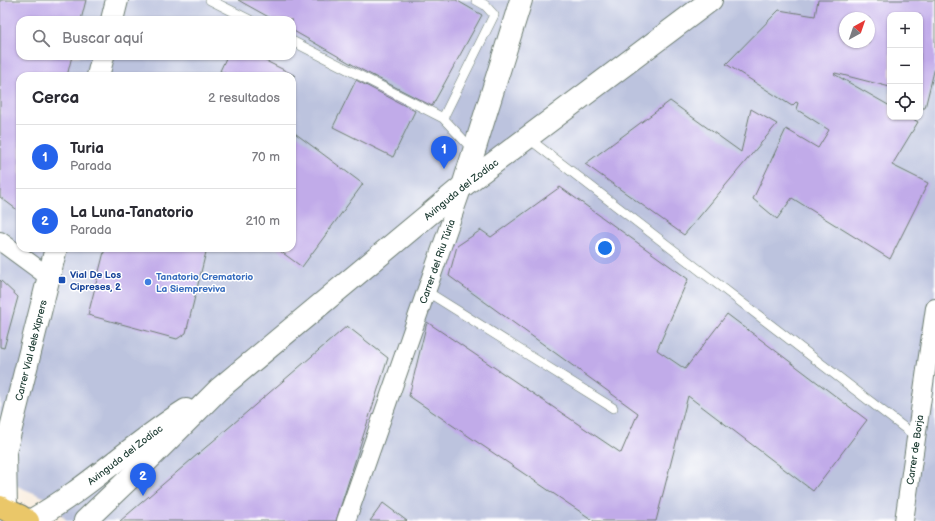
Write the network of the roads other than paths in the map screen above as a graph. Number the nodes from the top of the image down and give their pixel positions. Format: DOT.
graph roads {
  1 [pos="117,0"];
  2 [pos="210,0"];
  3 [pos="476,0"];
  4 [pos="521,0"];
  5 [pos="710,0"];
  6 [pos="113,16"];
  7 [pos="242,16"];
  8 [pos="296,43"];
  9 [pos="102,60"];
  10 [pos="99,72"];
  11 [pos="443,118"];
  12 [pos="527,137"];
  13 [pos="474,152"];
  14 [pos="463,186"];
  15 [pos="0,241"];
  16 [pos="55,252"];
  17 [pos="49,277"];
  18 [pos="426,291"];
  19 [pos="935,308"];
  20 [pos="219,388"];
  21 [pos="930,388"];
  22 [pos="612,408"];
  23 [pos="915,436"];
  24 [pos="2,457"];
  25 [pos="3,508"];
  26 [pos="29,521"];
  27 [pos="85,521"];
  28 [pos="346,521"];
  29 [pos="904,521"];
  1 -- 6 [label="street"];
  2 -- 7 [label="lane"];
  3 -- 11 [label="lane"];
  4 -- 13 [label="street, Carrer del Riu Túria"];
  5 -- 12 [label="street, Avinguda del Zodíac"];
  8 -- 11 [label="lane"];
  9 -- 10 [label="street"];
  11 -- 13 [label="lane"];
  12 -- 14 [label="street, Avinguda del Zodíac"];
  12 -- 23 [label="lane"];
  13 -- 14 [label="street, Carrer del Riu Túria"];
  14 -- 18 [label="street, Carrer del Riu Túria"];
  14 -- 20 [label="street, Avinguda del Zodíac"];
  15 -- 17 [label="street"];
  16 -- 17 [label="street, Carrer Vial dels Xiprers"];
  17 -- 24 [label="street, Carrer Vial dels Xiprers"];
  18 -- 22 [label="lane"];
  18 -- 28 [label="street, Carrer del Riu Túria"];
  19 -- 21 [label="street, Carrer de Borja"];
  20 -- 26 [label="street, Avinguda del Zodíac"];
  20 -- 27 [label="street, Avinguda del Zodíac"];
  21 -- 23 [label="street, Carrer de Borja"];
  23 -- 29 [label="street, Carrer de Borja"];
  24 -- 25 [label="street, Carrer Vial dels Xiprers"];
  25 -- 26 [label="main road"];
}
